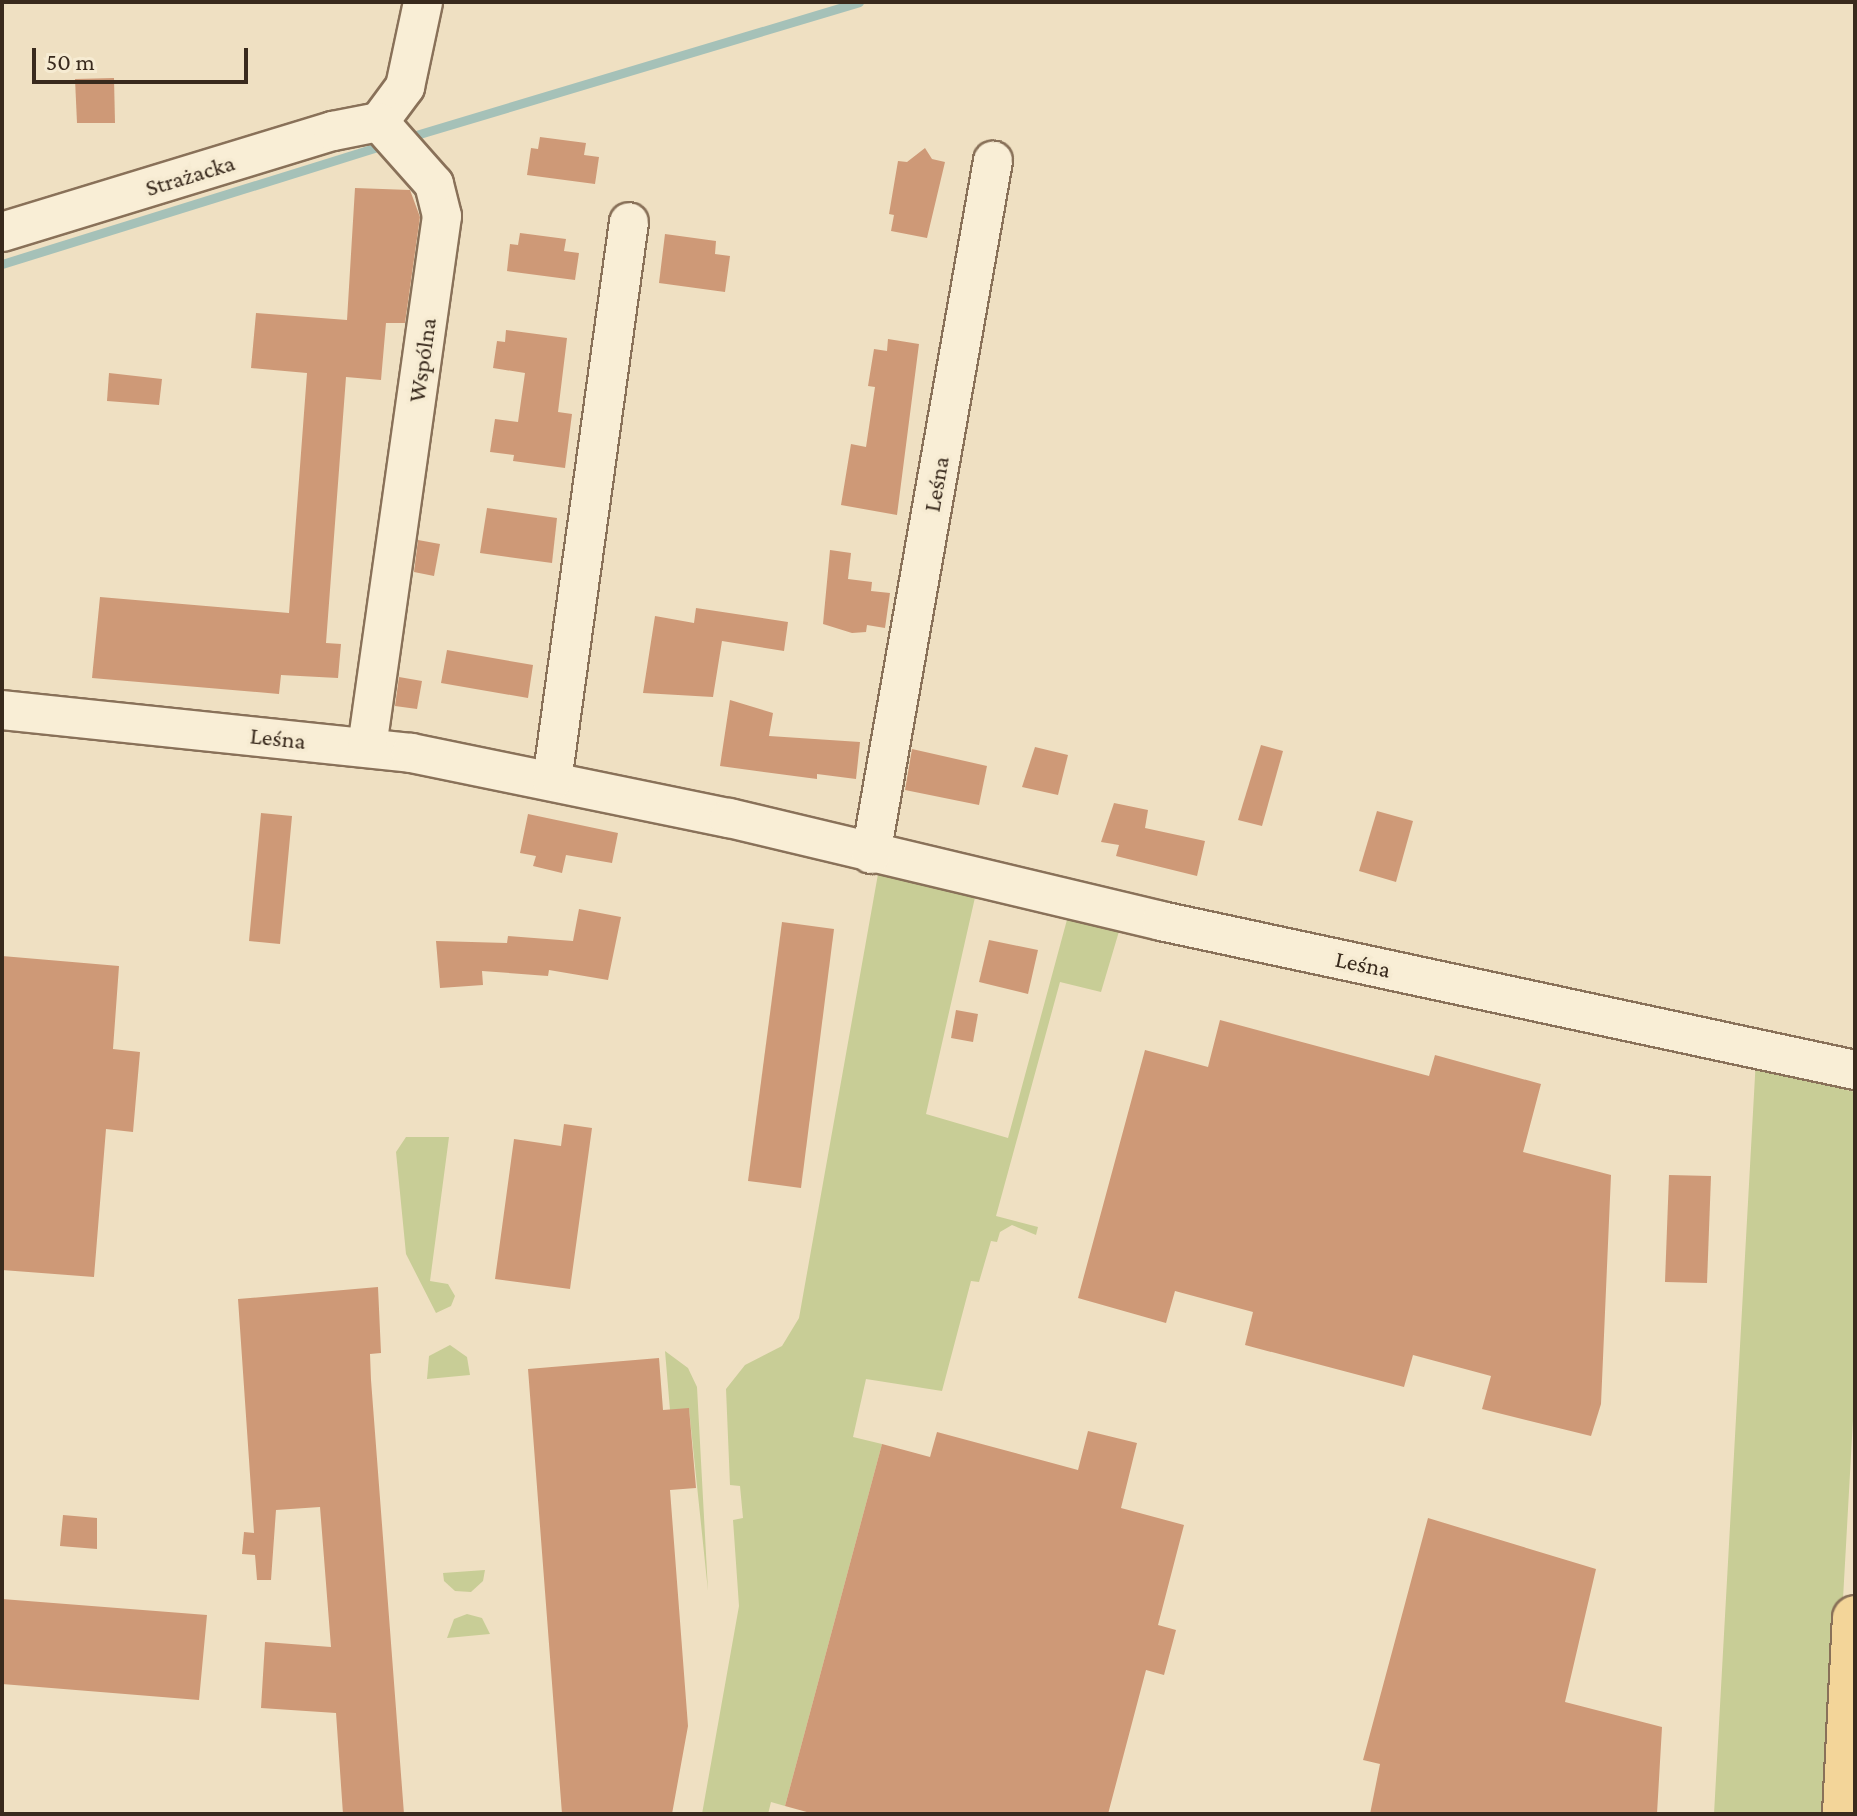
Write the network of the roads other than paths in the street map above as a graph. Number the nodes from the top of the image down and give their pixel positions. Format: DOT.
graph roads {
  1 [pos="423,2"];
  2 [pos="388,131"];
  3 [pos="993,161"];
  4 [pos="629,222"];
  5 [pos="2,232"];
  6 [pos="2,710"];
  7 [pos="367,747"];
  8 [pos="552,781"];
  9 [pos="871,854"];
  10 [pos="1855,1070"];
  11 [pos="1855,1618"];
  12 [pos="1845,1814"];
  1 -- 2 [label="street"];
  2 -- 5 [label="street, Strażacka"];
  2 -- 7 [label="street, Wspólna"];
  3 -- 9 [label="street, Leśna"];
  4 -- 8 [label="street"];
  6 -- 7 [label="street, Leśna"];
  7 -- 8 [label="street, Leśna"];
  8 -- 9 [label="street, Leśna"];
  9 -- 10 [label="street, Leśna"];
  11 -- 12 [label="main road"];
}
